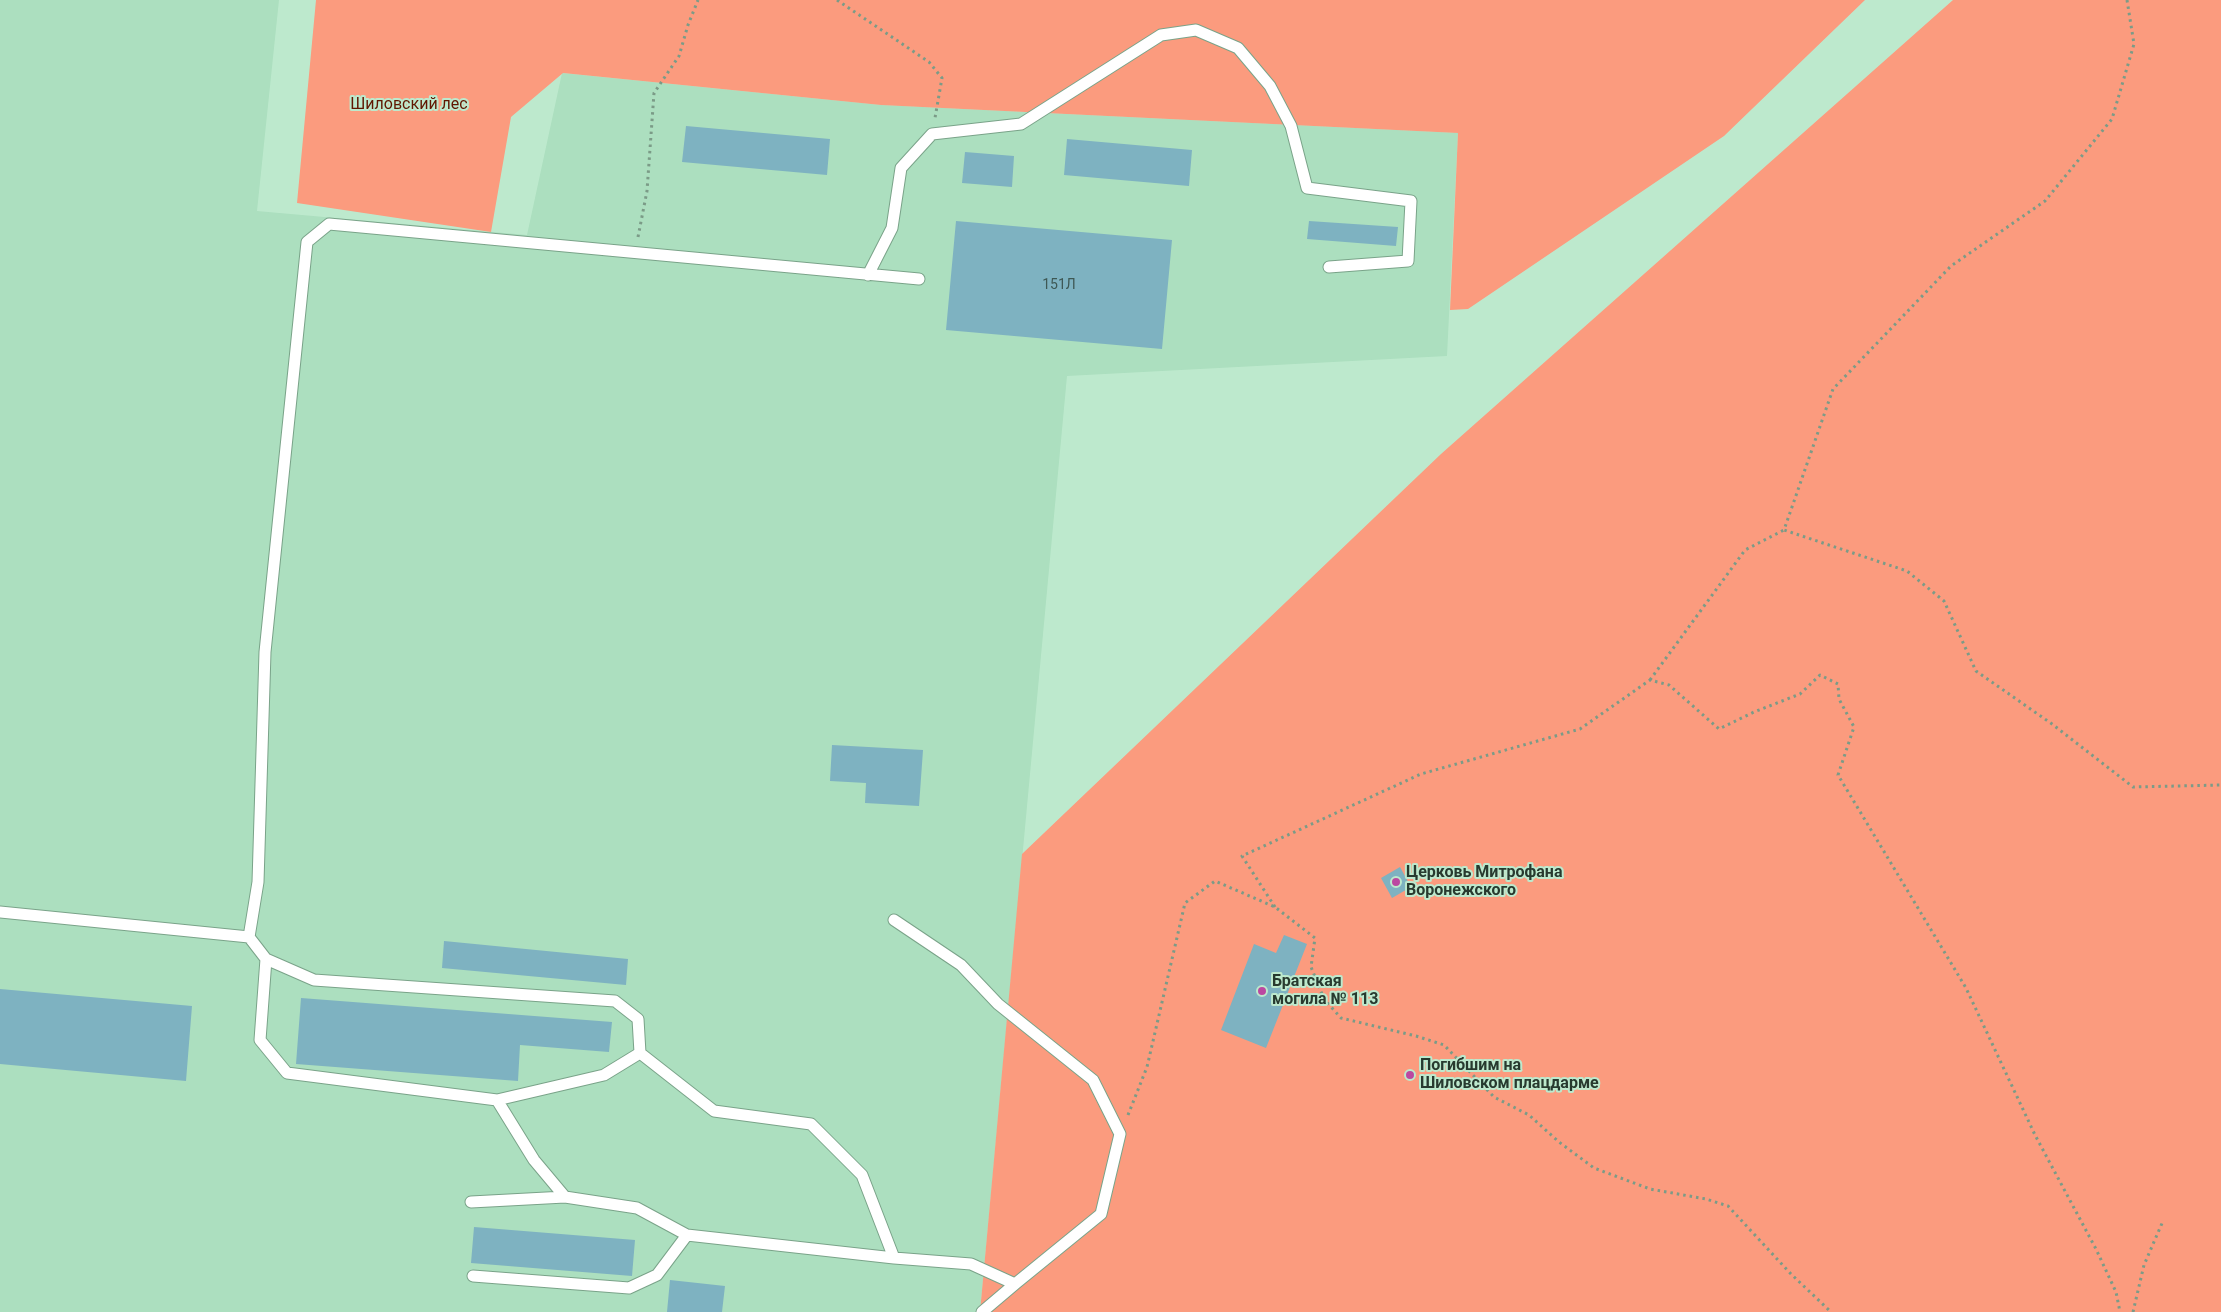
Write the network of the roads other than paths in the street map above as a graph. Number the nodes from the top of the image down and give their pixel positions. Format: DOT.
graph roads {
  1 [pos="1329,266"];
  2 [pos="868,275"];
  3 [pos="919,280"];
  4 [pos="0,912"];
  5 [pos="894,920"];
  6 [pos="249,937"];
  7 [pos="266,959"];
  8 [pos="640,1054"];
  9 [pos="497,1100"];
  10 [pos="565,1197"];
  11 [pos="471,1202"];
  12 [pos="687,1235"];
  13 [pos="894,1258"];
  14 [pos="473,1276"];
  15 [pos="1015,1284"];
  16 [pos="982,1312"];
  1 -- 2 [label="lane"];
  2 -- 3 [label="lane"];
  2 -- 6 [label="lane"];
  4 -- 6 [label="lane"];
  5 -- 15 [label="lane"];
  6 -- 7 [label="lane"];
  7 -- 8 [label="lane"];
  7 -- 9 [label="lane"];
  8 -- 9 [label="lane"];
  8 -- 13 [label="lane"];
  9 -- 10 [label="lane"];
  10 -- 11 [label="lane"];
  10 -- 12 [label="lane"];
  12 -- 13 [label="lane"];
  12 -- 14 [label="lane"];
  13 -- 15 [label="lane"];
  15 -- 16 [label="lane"];
}
